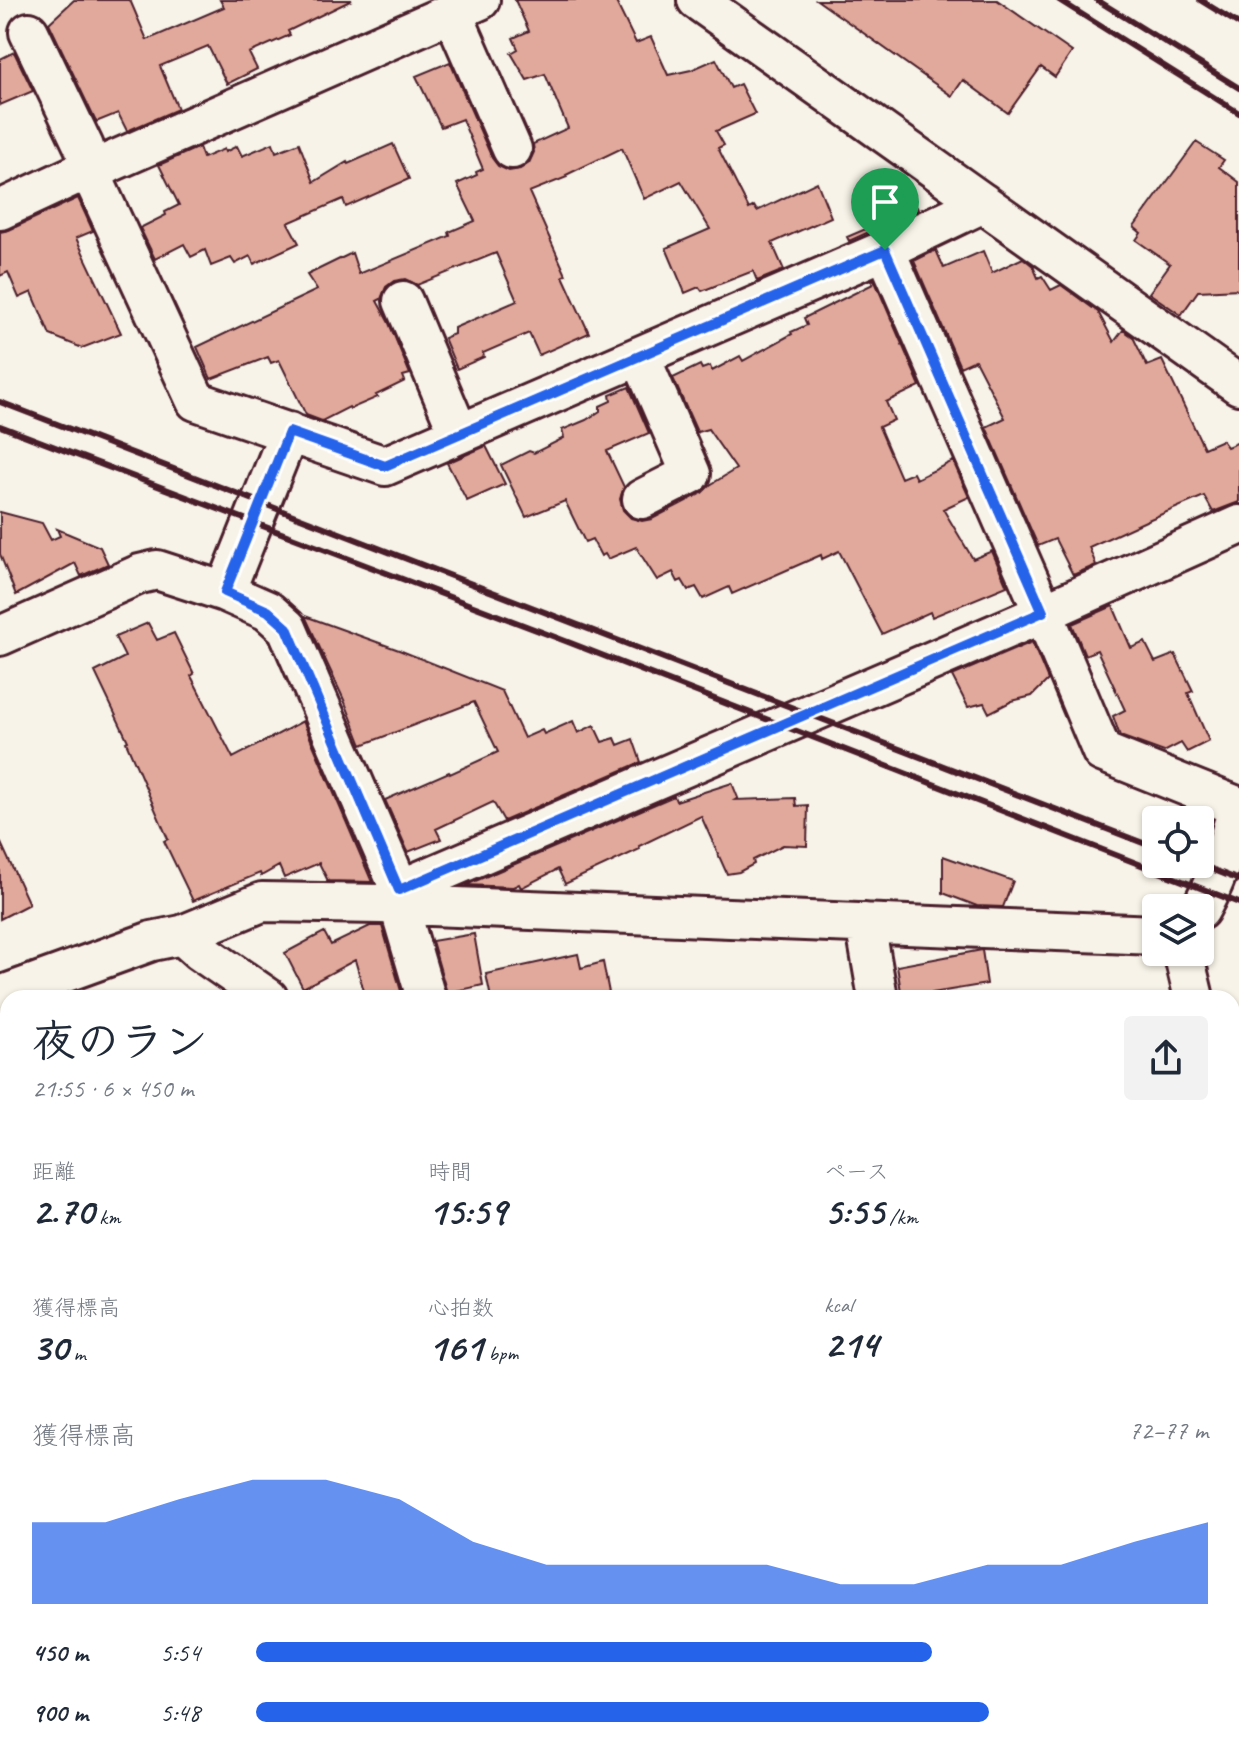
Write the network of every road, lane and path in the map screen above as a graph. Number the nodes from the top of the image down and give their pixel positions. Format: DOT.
graph roads {
  1 [pos="697,0"];
  2 [pos="466,6"];
  3 [pos="29,32"];
  4 [pos="512,149"];
  5 [pos="91,174"];
  6 [pos="983,203"];
  7 [pos="0,210"];
  8 [pos="885,250"];
  9 [pos="403,301"];
  10 [pos="640,356"];
  11 [pos="1239,385"];
  12 [pos="289,432"];
  13 [pos="459,434"];
  14 [pos="642,499"];
  15 [pos="1239,525"];
  16 [pos="225,592"];
  17 [pos="1043,612"];
  18 [pos="0,636"];
  19 [pos="1238,807"];
  20 [pos="1209,894"];
  21 [pos="400,898"];
  22 [pos="865,923"];
  23 [pos="1142,934"];
  24 [pos="182,935"];
  25 [pos="1186,966"];
  26 [pos="17,990"];
  27 [pos="256,990"];
  28 [pos="424,990"];
  29 [pos="877,990"];
  30 [pos="1192,990"];
  1 -- 6 [label="street"];
  2 -- 4 [label="street"];
  2 -- 5 [label="street"];
  3 -- 5 [label="street"];
  5 -- 7 [label="street"];
  5 -- 12 [label="street"];
  6 -- 8 [label="street"];
  6 -- 11 [label="street"];
  8 -- 10 [label="street"];
  8 -- 17 [label="street"];
  9 -- 13 [label="street"];
  10 -- 13 [label="street"];
  10 -- 14 [label="street"];
  12 -- 13 [label="street"];
  12 -- 16 [label="street"];
  15 -- 17 [label="street"];
  16 -- 18 [label="street"];
  16 -- 21 [label="street"];
  17 -- 19 [label="street"];
  17 -- 21 [label="street"];
  19 -- 20 [label="street"];
  21 -- 22 [label="street"];
  21 -- 24 [label="street"];
  21 -- 28 [label="street"];
  22 -- 23 [label="street"];
  22 -- 29 [label="street"];
  24 -- 26 [label="street"];
  24 -- 27 [label="street"];
  25 -- 30 [label="street"];
}
